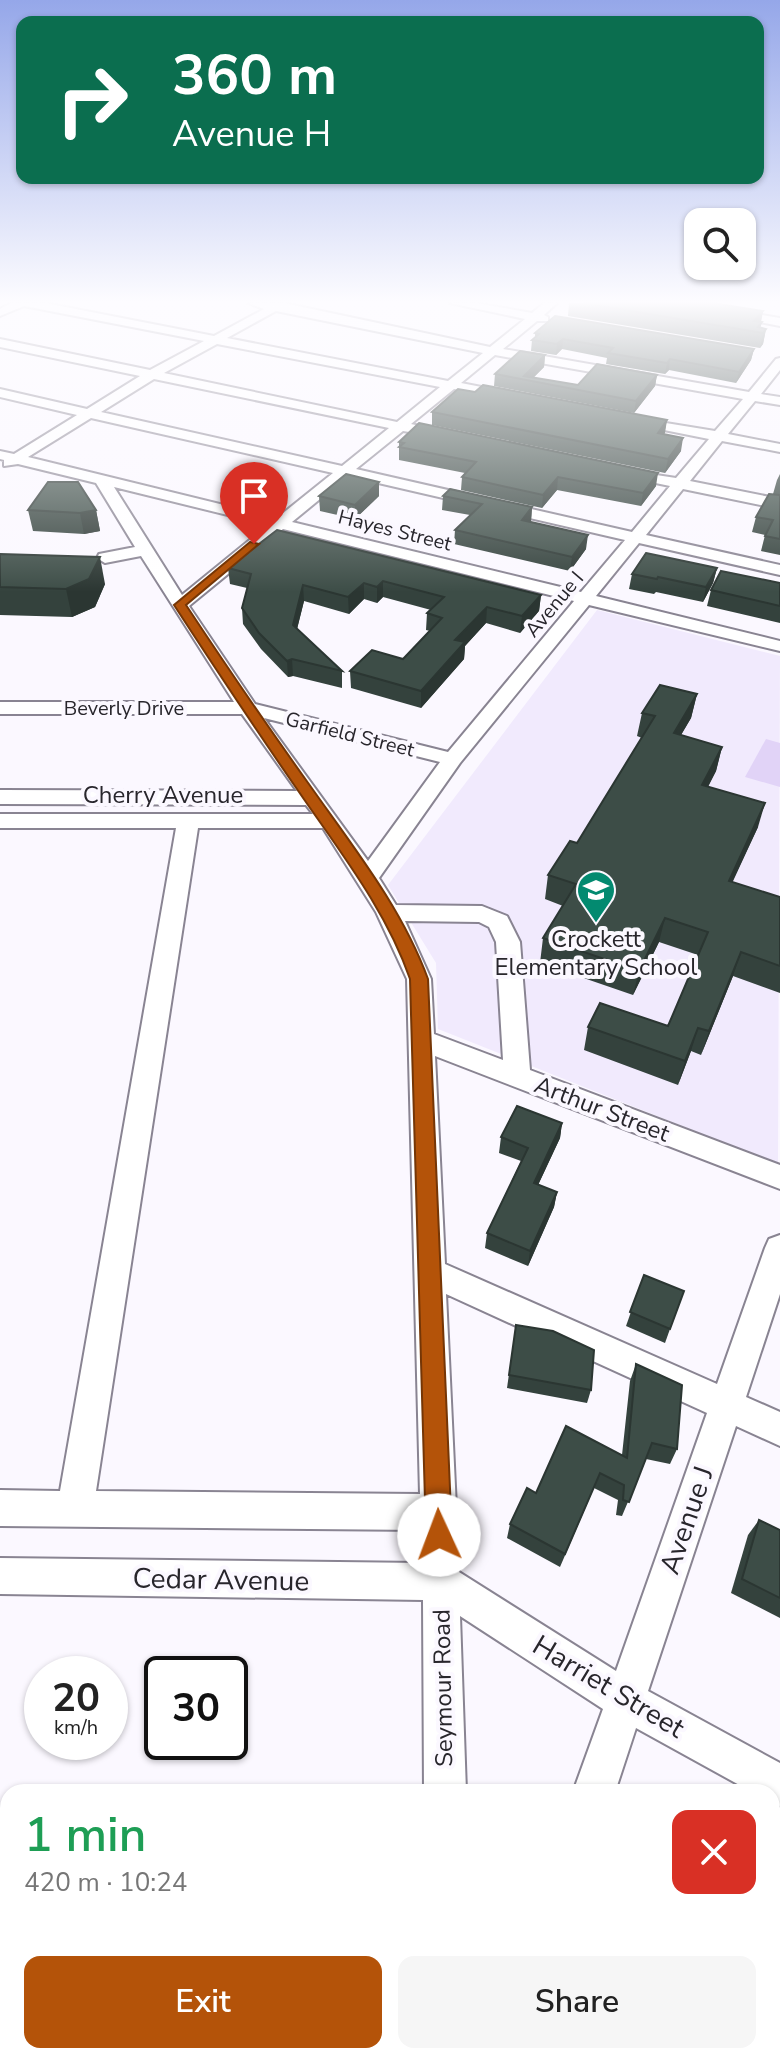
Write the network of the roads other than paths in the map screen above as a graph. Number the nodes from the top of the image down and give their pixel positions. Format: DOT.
graph roads {
  1 [pos="28,399"];
  2 [pos="111,399"];
  3 [pos="268,399"];
  4 [pos="431,399"];
  5 [pos="749,399"];
  6 [pos="89,413"];
  7 [pos="615,416"];
  8 [pos="397,426"];
  9 [pos="719,436"];
  10 [pos="457,438"];
  11 [pos="780,448"];
  12 [pos="8,457"];
  13 [pos="0,468"];
  14 [pos="605,468"];
  15 [pos="343,471"];
  16 [pos="101,479"];
  17 [pos="680,483"];
  18 [pos="780,504"];
  19 [pos="279,524"];
  20 [pos="636,538"];
  21 [pos="146,550"];
  22 [pos="105,558"];
  23 [pos="780,570"];
  24 [pos="588,599"];
  25 [pos="180,605"];
  26 [pos="780,646"];
  27 [pos="0,708"];
  28 [pos="248,708"];
  29 [pos="453,759"];
  30 [pos="0,797"];
  31 [pos="318,809"];
  32 [pos="0,821"];
  33 [pos="188,821"];
  34 [pos="367,878"];
  35 [pos="388,913"];
  36 [pos="424,1041"];
  37 [pos="517,1077"];
  38 [pos="780,1177"];
  39 [pos="780,1248"];
  40 [pos="430,1272"];
  41 [pos="726,1405"];
  42 [pos="780,1429"];
  43 [pos="0,1508"];
  44 [pos="75,1509"];
  45 [pos="438,1512"];
  46 [pos="0,1576"];
  47 [pos="441,1582"];
  48 [pos="625,1700"];
  49 [pos="445,1784"];
  50 [pos="597,1784"];
  51 [pos="778,1784"];
  1 -- 6 [label="street"];
  2 -- 6 [label="street"];
  3 -- 8 [label="street"];
  4 -- 8 [label="street"];
  5 -- 9 [label="street, Avenue I"];
  6 -- 12 [label="street"];
  6 -- 15 [label="street"];
  7 -- 9 [label="street"];
  8 -- 10 [label="street"];
  8 -- 15 [label="street"];
  9 -- 11 [label="street"];
  9 -- 17 [label="street, Avenue I"];
  12 -- 13 [label="street"];
  12 -- 16 [label="street, Hayes Street"];
  14 -- 17 [label="street"];
  15 -- 19 [label="street"];
  15 -- 20 [label="street"];
  16 -- 19 [label="street, Hayes Street"];
  16 -- 21 [label="street, Seymour Road"];
  17 -- 18 [label="street"];
  17 -- 20 [label="street, Avenue I"];
  19 -- 24 [label="street, Hayes Street"];
  19 -- 25 [label="street"];
  20 -- 23 [label="street"];
  20 -- 24 [label="street, Avenue I"];
  21 -- 22 [label="street"];
  21 -- 25 [label="street, Seymour Road"];
  24 -- 26 [label="street, Hayes Street"];
  24 -- 29 [label="street, Avenue I"];
  25 -- 28 [label="street, Seymour Road"];
  27 -- 28 [label="street, Beverly Drive"];
  28 -- 29 [label="street, Garfield Street"];
  28 -- 31 [label="street, Seymour Road"];
  29 -- 34 [label="street, Avenue I"];
  30 -- 31 [label="street, Cherry Avenue"];
  31 -- 33 [label="street, Cherry Avenue"];
  31 -- 34 [label="street, Seymour Road"];
  32 -- 33 [label="street, Cherry Avenue"];
  33 -- 44 [label="street"];
  34 -- 35 [label="street, Seymour Road"];
  35 -- 36 [label="street, Seymour Road"];
  35 -- 37 [label="street"];
  36 -- 37 [label="street, Arthur Street"];
  36 -- 40 [label="street, Seymour Road"];
  37 -- 38 [label="street, Arthur Street"];
  39 -- 41 [label="street, Avenue J"];
  40 -- 41 [label="street"];
  40 -- 45 [label="street, Seymour Road"];
  41 -- 42 [label="street"];
  41 -- 48 [label="street, Avenue J"];
  43 -- 44 [label="street"];
  44 -- 45 [label="street"];
  45 -- 47 [label="street, Seymour Road"];
  46 -- 47 [label="street, Cedar Avenue"];
  47 -- 48 [label="street, Harriet Street"];
  47 -- 49 [label="street, Seymour Road"];
  48 -- 50 [label="street, Avenue J"];
  48 -- 51 [label="street, Harriet Street"];
}
